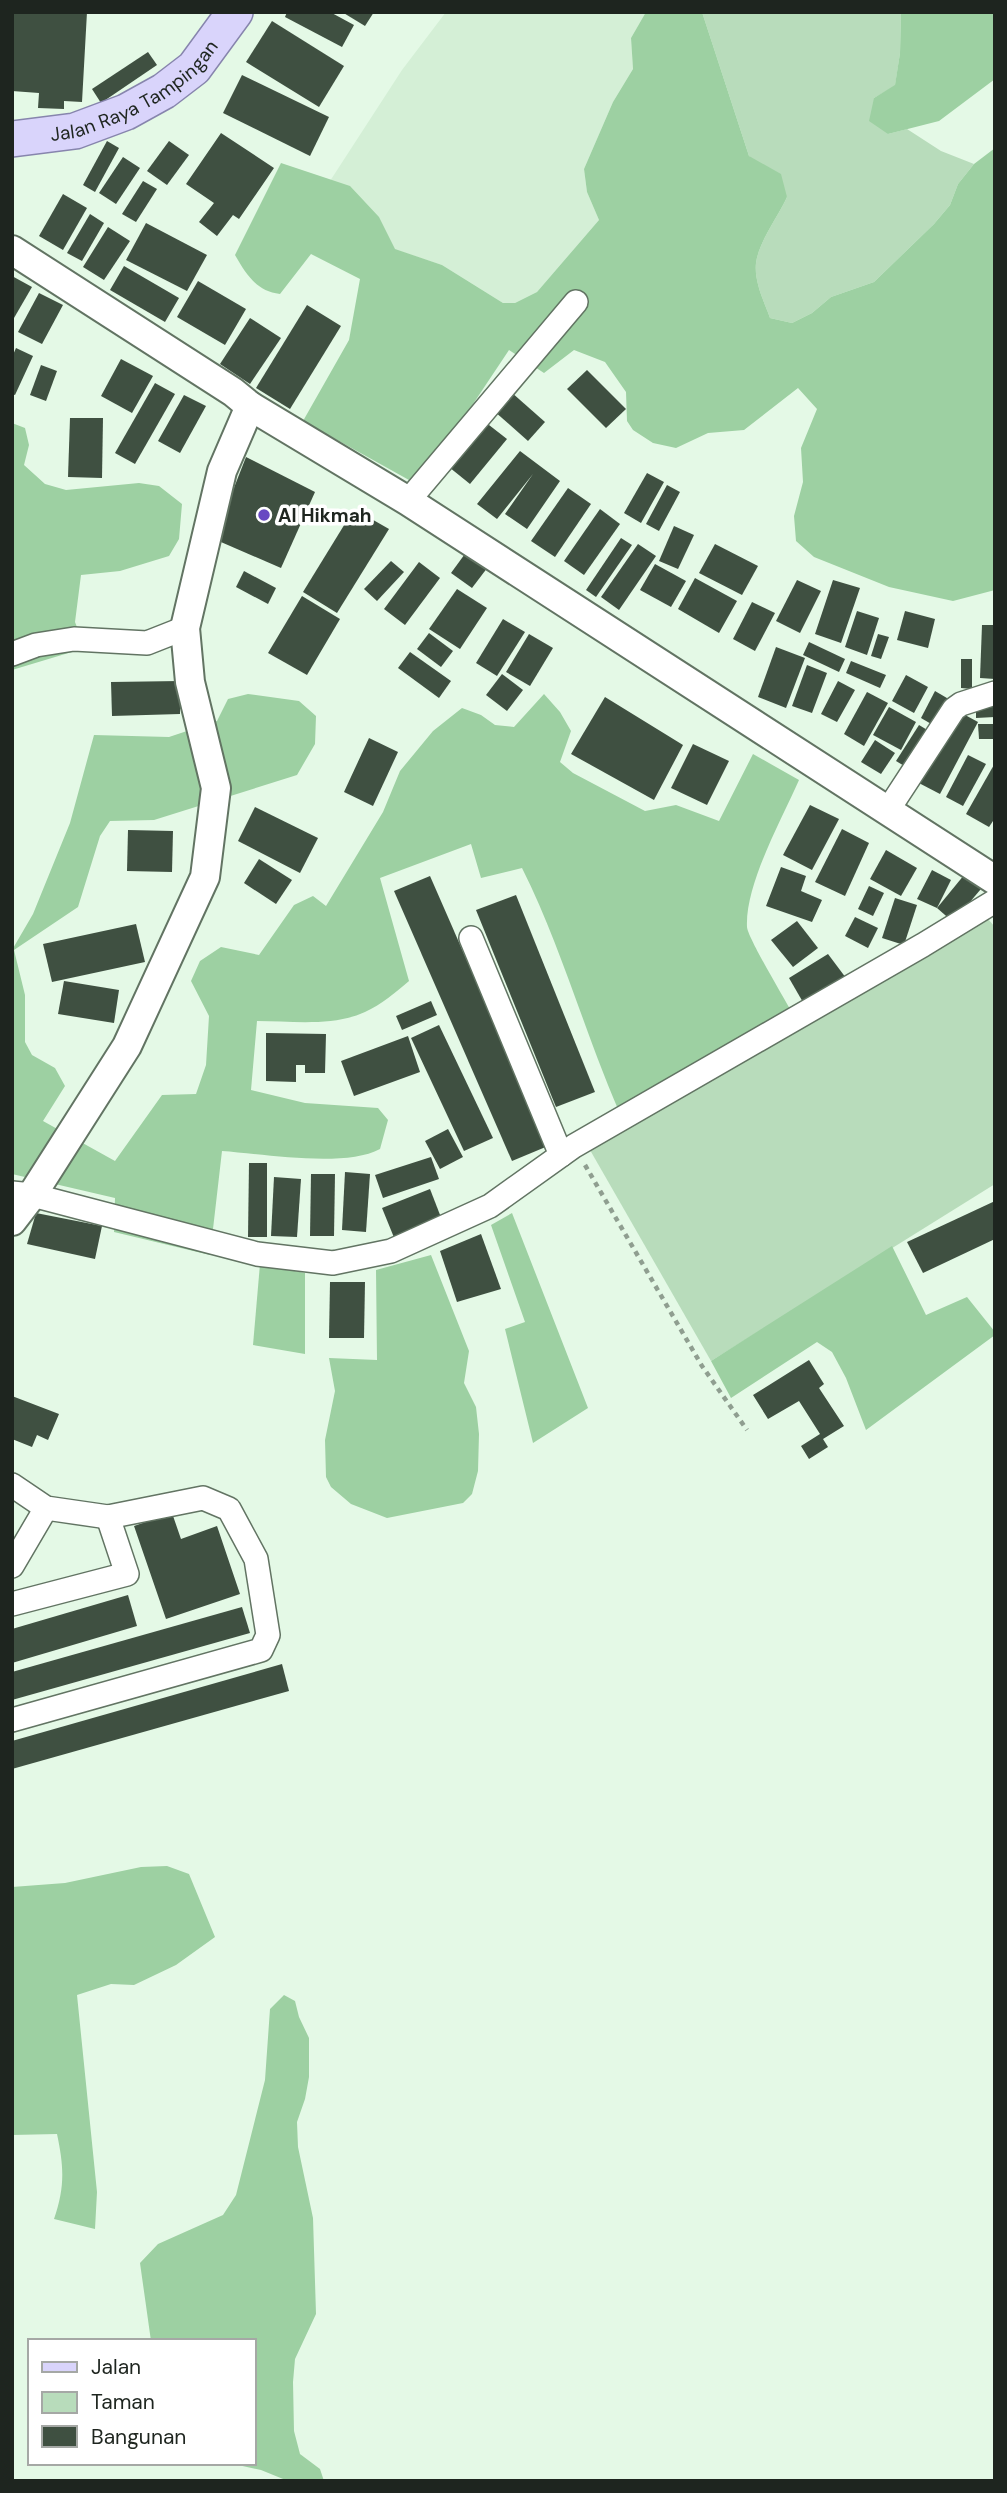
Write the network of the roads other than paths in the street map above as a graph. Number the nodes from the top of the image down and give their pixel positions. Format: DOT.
graph roads {
  1 [pos="234,12"];
  2 [pos="12,139"];
  3 [pos="12,250"];
  4 [pos="576,302"];
  5 [pos="250,406"];
  6 [pos="408,500"];
  7 [pos="185,628"];
  8 [pos="12,654"];
  9 [pos="995,693"];
  10 [pos="888,810"];
  11 [pos="995,880"];
  12 [pos="995,901"];
  13 [pos="471,939"];
  14 [pos="567,1151"];
  15 [pos="22,1194"];
  16 [pos="12,1221"];
  17 [pos="12,1485"];
  18 [pos="46,1508"];
  19 [pos="107,1517"];
  20 [pos="12,1566"];
  21 [pos="12,1604"];
  22 [pos="12,1720"];
  1 -- 2 [label="main road, Jalan Raya Tampingan"];
  3 -- 5 [label="street"];
  4 -- 6 [label="street"];
  5 -- 6 [label="street"];
  5 -- 7 [label="street"];
  6 -- 10 [label="street"];
  7 -- 8 [label="street"];
  7 -- 15 [label="street"];
  9 -- 10 [label="street"];
  10 -- 11 [label="street"];
  12 -- 14 [label="street"];
  13 -- 14 [label="street"];
  14 -- 15 [label="street"];
  15 -- 16 [label="street"];
  17 -- 18 [label="street"];
  18 -- 19 [label="street"];
  18 -- 20 [label="street"];
  19 -- 21 [label="street"];
  19 -- 22 [label="street"];
}
